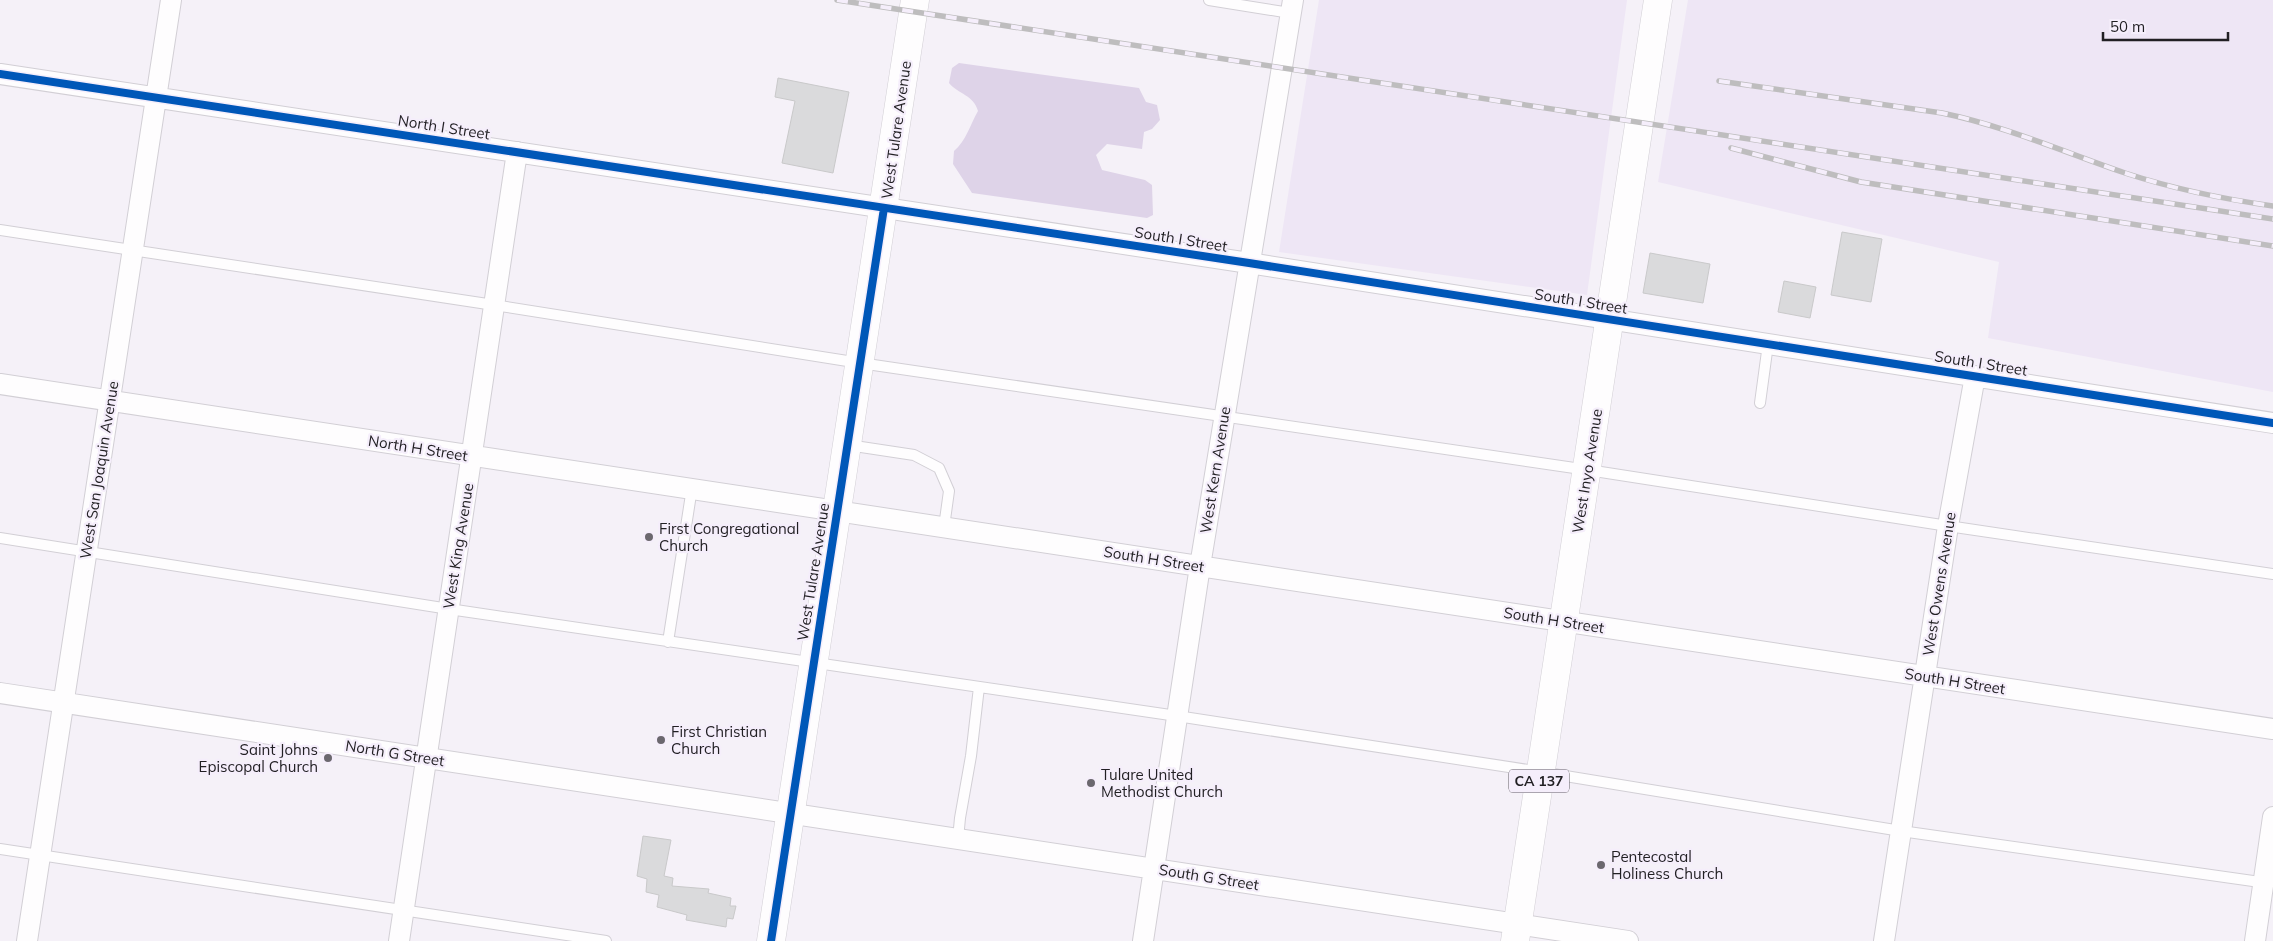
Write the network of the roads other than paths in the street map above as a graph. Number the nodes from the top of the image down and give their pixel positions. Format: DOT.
graph roads {
  1 [pos="171,0"];
  2 [pos="915,0"];
  3 [pos="1209,0"];
  4 [pos="1658,0"];
  5 [pos="1292,6"];
  6 [pos="0,74"];
  7 [pos="157,96"];
  8 [pos="517,152"];
  9 [pos="884,208"];
  10 [pos="0,230"];
  11 [pos="133,252"];
  12 [pos="1249,263"];
  13 [pos="494,305"];
  14 [pos="1610,320"];
  15 [pos="1768,344"];
  16 [pos="860,364"];
  17 [pos="1975,376"];
  18 [pos="0,384"];
  19 [pos="109,400"];
  20 [pos="1760,403"];
  21 [pos="1224,416"];
  22 [pos="2273,423"];
  23 [pos="847,445"];
  24 [pos="472,456"];
  25 [pos="1588,470"];
  26 [pos="692,488"];
  27 [pos="836,511"];
  28 [pos="1948,526"];
  29 [pos="944,527"];
  30 [pos="0,538"];
  31 [pos="86,551"];
  32 [pos="1200,566"];
  33 [pos="2273,574"];
  34 [pos="449,609"];
  35 [pos="1564,622"];
  36 [pos="668,642"];
  37 [pos="813,663"];
  38 [pos="1924,676"];
  39 [pos="979,687"];
  40 [pos="0,693"];
  41 [pos="63,703"];
  42 [pos="1178,716"];
  43 [pos="2273,729"];
  44 [pos="426,758"];
  45 [pos="1541,772"];
  46 [pos="790,814"];
  47 [pos="2273,817"];
  48 [pos="1901,831"];
  49 [pos="958,839"];
  50 [pos="0,849"];
  51 [pos="40,855"];
  52 [pos="1153,869"];
  53 [pos="2268,883"];
  54 [pos="404,909"];
  55 [pos="1517,933"];
  56 [pos="27,941"];
  57 [pos="399,941"];
  58 [pos="606,941"];
  59 [pos="771,941"];
  60 [pos="1143,941"];
  61 [pos="1628,941"];
  62 [pos="1884,941"];
  63 [pos="2255,941"];
  1 -- 7 [label="street, West San Joaquin Avenue"];
  2 -- 9 [label="main road, West Tulare Avenue"];
  3 -- 5 [label="lane"];
  4 -- 14 [label="main road, West Inyo Avenue / CA 137"];
  5 -- 12 [label="street, West Kern Avenue"];
  6 -- 7 [label="street, North I Street"];
  7 -- 8 [label="street, North I Street"];
  7 -- 11 [label="street, West San Joaquin Avenue"];
  8 -- 9 [label="street, North I Street"];
  8 -- 13 [label="street, West King Avenue"];
  9 -- 12 [label="street, South I Street"];
  9 -- 16 [label="main road, West Tulare Avenue"];
  10 -- 11 [label="lane"];
  11 -- 13 [label="lane"];
  11 -- 19 [label="street, West San Joaquin Avenue"];
  12 -- 14 [label="street, South I Street"];
  12 -- 21 [label="street, West Kern Avenue"];
  13 -- 16 [label="lane"];
  13 -- 24 [label="street, West King Avenue"];
  14 -- 15 [label="street, South I Street"];
  14 -- 25 [label="main road, West Inyo Avenue / CA 137"];
  15 -- 17 [label="street, South I Street"];
  15 -- 20 [label="lane"];
  16 -- 21 [label="lane"];
  16 -- 23 [label="main road, West Tulare Avenue"];
  17 -- 22 [label="street, South I Street"];
  17 -- 28 [label="street, West Owens Avenue"];
  18 -- 19 [label="street, North H Street"];
  19 -- 24 [label="street, North H Street"];
  19 -- 31 [label="street, West San Joaquin Avenue"];
  21 -- 25 [label="lane"];
  21 -- 32 [label="street, West Kern Avenue"];
  23 -- 27 [label="main road, West Tulare Avenue"];
  23 -- 29 [label="lane"];
  24 -- 26 [label="street, North H Street"];
  24 -- 34 [label="street, West King Avenue"];
  25 -- 28 [label="lane"];
  25 -- 35 [label="main road, West Inyo Avenue / CA 137"];
  26 -- 27 [label="street, North H Street"];
  26 -- 36 [label="lane"];
  27 -- 29 [label="street, South H Street"];
  27 -- 37 [label="main road, West Tulare Avenue"];
  28 -- 33 [label="lane"];
  28 -- 38 [label="street, West Owens Avenue"];
  29 -- 32 [label="street, South H Street"];
  30 -- 31 [label="lane"];
  31 -- 34 [label="lane"];
  31 -- 41 [label="street, West San Joaquin Avenue"];
  32 -- 35 [label="street, South H Street"];
  32 -- 42 [label="street, West Kern Avenue"];
  34 -- 36 [label="lane"];
  34 -- 44 [label="street, West King Avenue"];
  35 -- 38 [label="street, South H Street"];
  35 -- 45 [label="main road, West Inyo Avenue / CA 137"];
  36 -- 37 [label="lane"];
  37 -- 39 [label="lane"];
  37 -- 46 [label="main road, West Tulare Avenue"];
  38 -- 43 [label="street, South H Street"];
  38 -- 48 [label="street, West Owens Avenue"];
  39 -- 42 [label="lane"];
  39 -- 49 [label="lane"];
  40 -- 41 [label="street, North G Street"];
  41 -- 44 [label="street, North G Street"];
  41 -- 51 [label="street, West San Joaquin Avenue"];
  42 -- 45 [label="lane"];
  42 -- 52 [label="street, West Kern Avenue"];
  44 -- 46 [label="street, North G Street"];
  44 -- 54 [label="street, West King Avenue"];
  45 -- 48 [label="lane"];
  45 -- 55 [label="main road, West Inyo Avenue / CA 137"];
  46 -- 49 [label="street, South G Street"];
  46 -- 59 [label="main road, West Tulare Avenue"];
  47 -- 53 [label="street"];
  48 -- 53 [label="lane"];
  48 -- 62 [label="street, West Owens Avenue"];
  49 -- 52 [label="street, South G Street"];
  50 -- 51 [label="lane"];
  51 -- 54 [label="lane"];
  51 -- 56 [label="street, West San Joaquin Avenue"];
  52 -- 55 [label="street, South G Street"];
  52 -- 60 [label="street, West Kern Avenue"];
  53 -- 63 [label="street"];
  54 -- 57 [label="street, West King Avenue"];
  54 -- 58 [label="lane"];
  55 -- 61 [label="street, South G Street"];
}
